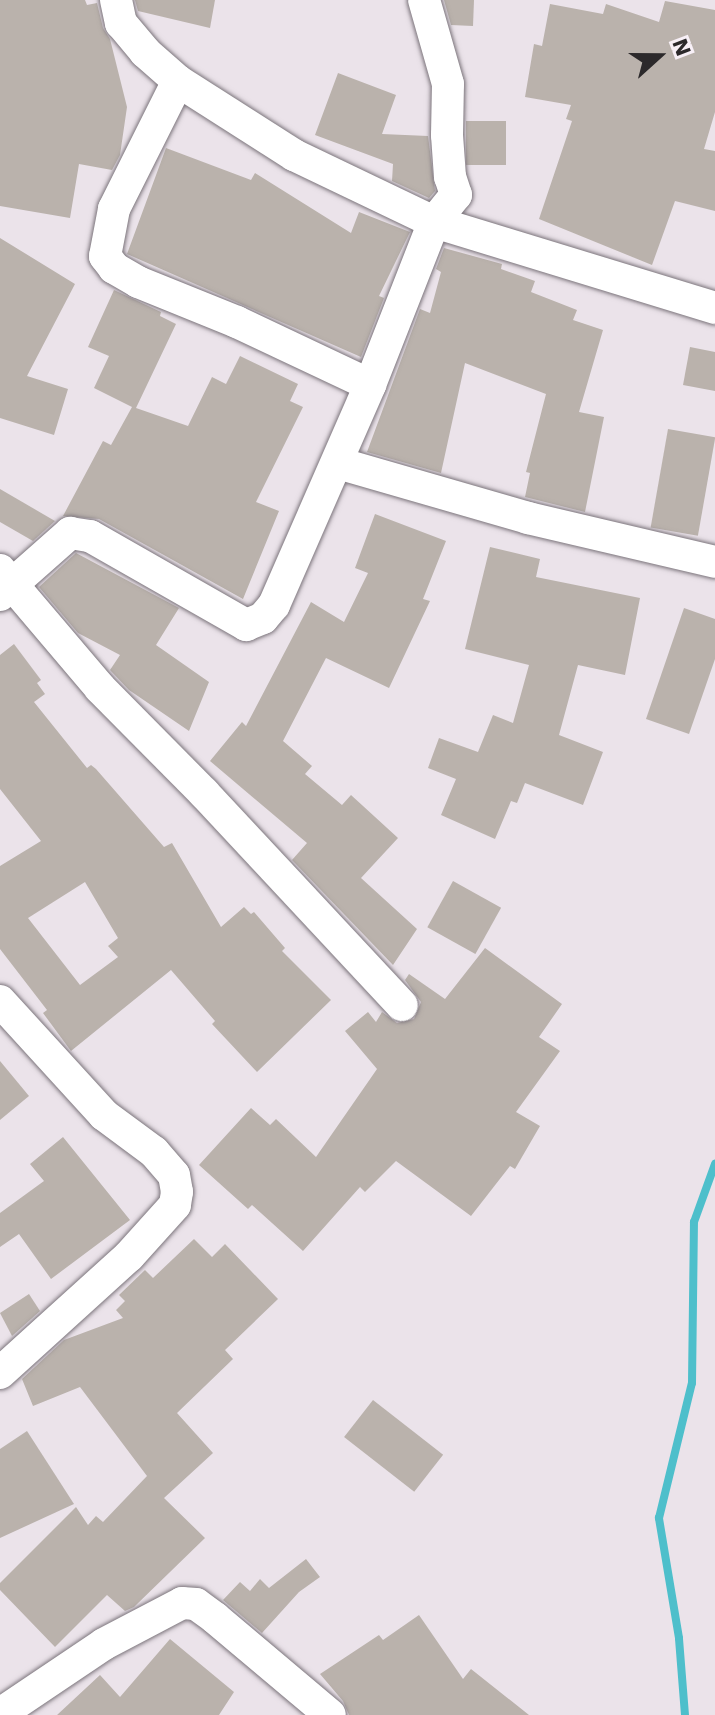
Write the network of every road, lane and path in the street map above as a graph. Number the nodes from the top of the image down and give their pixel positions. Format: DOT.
graph roads {
  1 [pos="116,0"];
  2 [pos="424,0"];
  3 [pos="178,81"];
  4 [pos="434,222"];
  5 [pos="715,308"];
  6 [pos="370,385"];
  7 [pos="338,463"];
  8 [pos="715,562"];
  9 [pos="4,584"];
  10 [pos="0,1001"];
  11 [pos="402,1005"];
  12 [pos="0,1373"];
  13 [pos="0,1714"];
  14 [pos="330,1715"];
  1 -- 3 [label="street"];
  2 -- 4 [label="street"];
  3 -- 4 [label="street"];
  3 -- 6 [label="street"];
  4 -- 5 [label="street"];
  4 -- 6 [label="street"];
  6 -- 7 [label="street"];
  7 -- 8 [label="street"];
  7 -- 9 [label="street"];
  9 -- 11 [label="street"];
  10 -- 12 [label="street"];
  13 -- 14 [label="street"];
}
